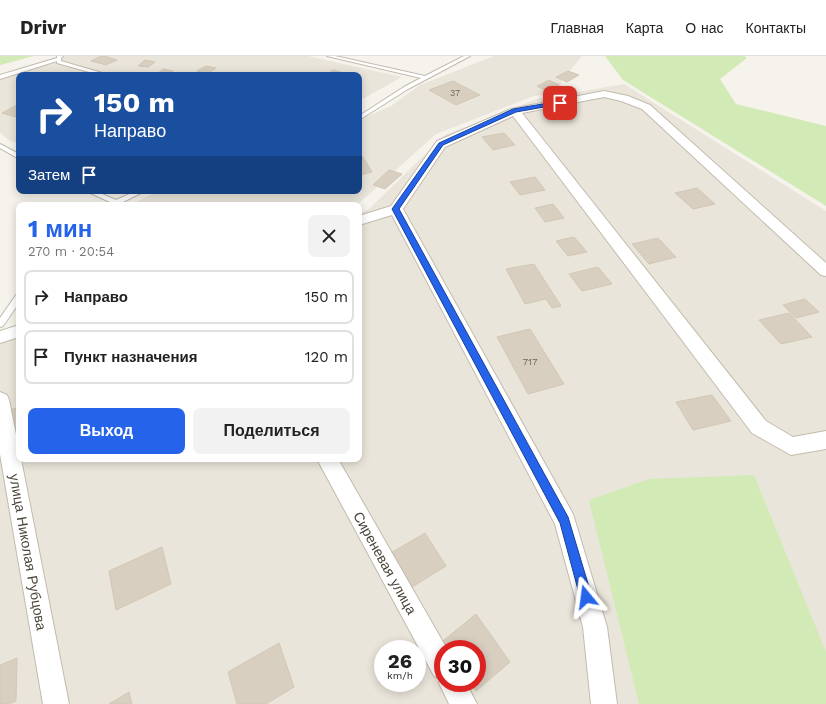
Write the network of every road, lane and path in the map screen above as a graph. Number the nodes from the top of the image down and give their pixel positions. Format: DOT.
graph roads {
  1 [pos="329,56"];
  2 [pos="468,56"];
  3 [pos="60,57"];
  4 [pos="95,72"];
  5 [pos="0,77"];
  6 [pos="426,78"];
  7 [pos="515,111"];
  8 [pos="362,116"];
  9 [pos="0,146"];
  10 [pos="16,155"];
  11 [pos="95,194"];
  12 [pos="135,194"];
  13 [pos="112,202"];
  14 [pos="116,202"];
  15 [pos="396,209"];
  16 [pos="362,221"];
  17 [pos="826,271"];
  18 [pos="16,301"];
  19 [pos="0,324"];
  20 [pos="16,332"];
  21 [pos="0,337"];
  22 [pos="0,400"];
  23 [pos="826,440"];
  24 [pos="329,462"];
  25 [pos="434,651"];
  26 [pos="457,692"];
  27 [pos="56,704"];
  28 [pos="464,704"];
  29 [pos="604,704"];
  1 -- 6 [label="lane"];
  2 -- 6 [label="lane"];
  3 -- 4 [label="lane"];
  3 -- 5 [label="lane"];
  6 -- 8 [label="lane"];
  7 -- 15 [label="street"];
  7 -- 17 [label="street"];
  7 -- 23 [label="street"];
  9 -- 10 [label="lane"];
  11 -- 13 [label="lane"];
  12 -- 14 [label="lane"];
  15 -- 16 [label="street"];
  15 -- 29 [label="street"];
  18 -- 19 [label="lane"];
  20 -- 21 [label="street"];
  22 -- 27 [label="street, улица Николая Рубцова"];
  24 -- 25 [label="street, Сиреневая улица"];
  26 -- 28 [label="street"];
}
